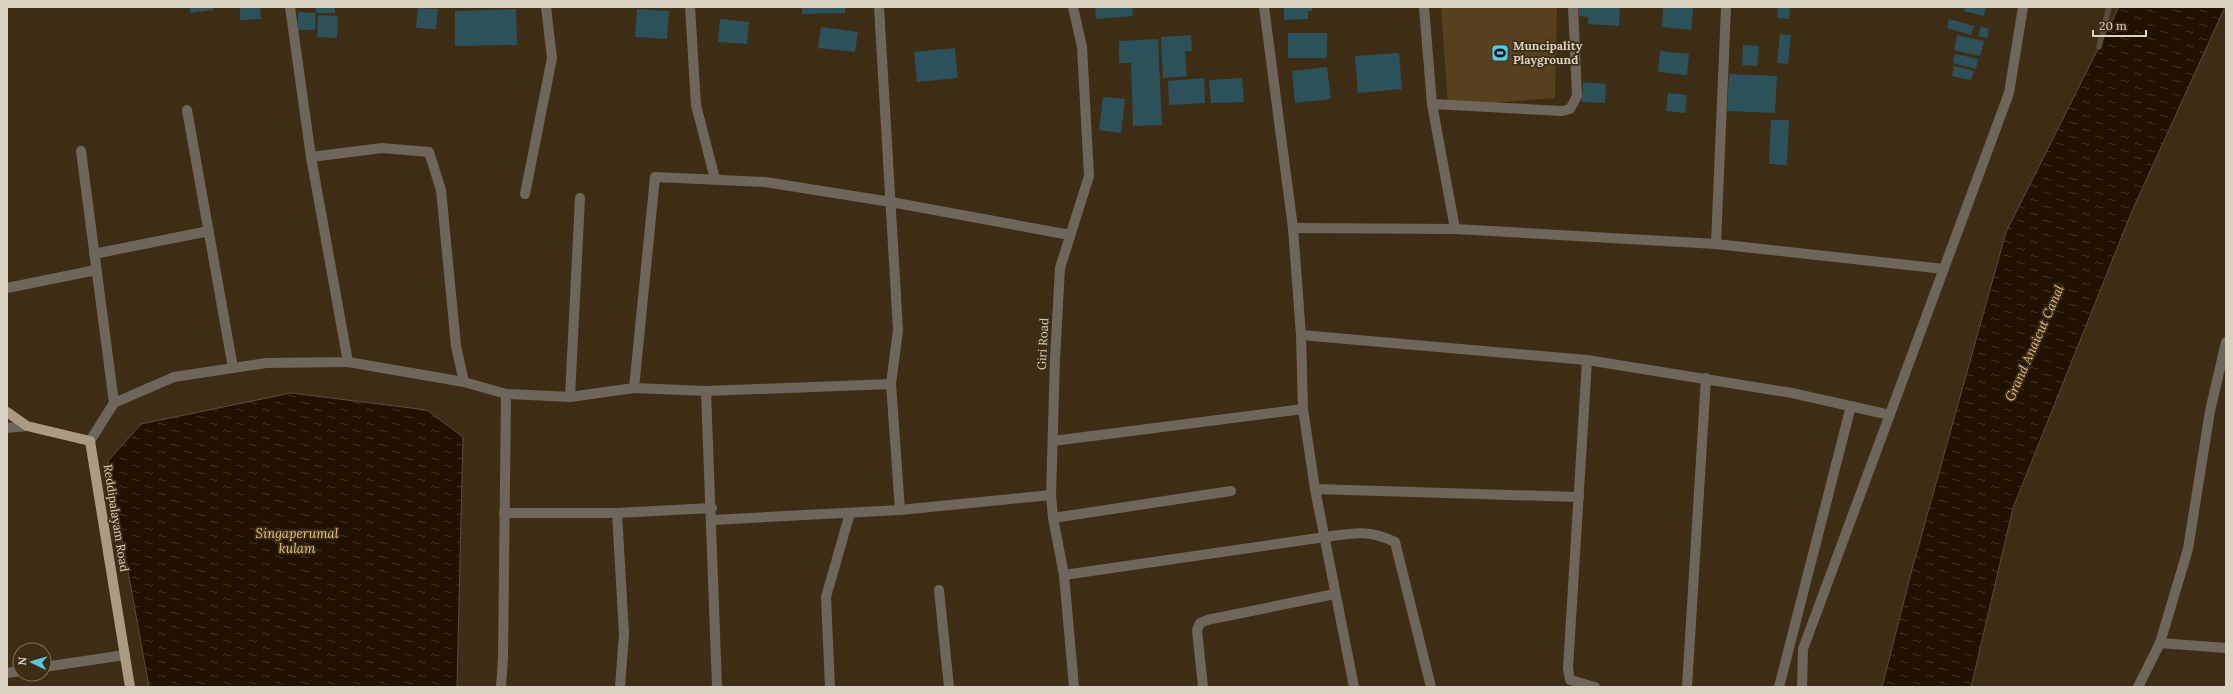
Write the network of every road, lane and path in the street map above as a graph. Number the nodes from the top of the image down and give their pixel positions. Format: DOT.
graph roads {
  1 [pos="290,7"];
  2 [pos="546,7"];
  3 [pos="690,7"];
  4 [pos="879,7"];
  5 [pos="1072,7"];
  6 [pos="1264,7"];
  7 [pos="1424,7"];
  8 [pos="1573,7"];
  9 [pos="1726,7"];
  10 [pos="2023,7"];
  11 [pos="1432,104"];
  12 [pos="187,110"];
  13 [pos="81,151"];
  14 [pos="311,157"];
  15 [pos="715,179"];
  16 [pos="525,194"];
  17 [pos="580,198"];
  18 [pos="891,202"];
  19 [pos="1294,228"];
  20 [pos="1455,229"];
  21 [pos="209,230"];
  22 [pos="1070,235"];
  23 [pos="1716,244"];
  24 [pos="94,254"];
  25 [pos="1944,269"];
  26 [pos="96,270"];
  27 [pos="7,288"];
  28 [pos="1301,335"];
  29 [pos="2226,342"];
  30 [pos="1587,360"];
  31 [pos="348,362"];
  32 [pos="233,368"];
  33 [pos="1706,378"];
  34 [pos="464,382"];
  35 [pos="891,384"];
  36 [pos="634,388"];
  37 [pos="706,391"];
  38 [pos="506,394"];
  39 [pos="570,397"];
  40 [pos="114,403"];
  41 [pos="1851,406"];
  42 [pos="1303,409"];
  43 [pos="7,412"];
  44 [pos="1890,414"];
  45 [pos="27,426"];
  46 [pos="7,428"];
  47 [pos="90,440"];
  48 [pos="1053,441"];
  49 [pos="1315,490"];
  50 [pos="1231,491"];
  51 [pos="1051,494"];
  52 [pos="1579,497"];
  53 [pos="712,508"];
  54 [pos="900,510"];
  55 [pos="504,513"];
  56 [pos="617,513"];
  57 [pos="850,513"];
  58 [pos="1054,518"];
  59 [pos="712,520"];
  60 [pos="1325,537"];
  61 [pos="1064,575"];
  62 [pos="939,590"];
  63 [pos="1336,594"];
  64 [pos="2160,643"];
  65 [pos="2226,648"];
  66 [pos="125,655"];
  67 [pos="52,666"];
  68 [pos="130,687"];
  69 [pos="501,687"];
  70 [pos="620,687"];
  71 [pos="717,687"];
  72 [pos="830,687"];
  73 [pos="949,687"];
  74 [pos="1074,687"];
  75 [pos="1204,687"];
  76 [pos="1354,687"];
  77 [pos="1431,687"];
  78 [pos="1595,687"];
  79 [pos="1687,687"];
  80 [pos="1779,687"];
  81 [pos="1802,687"];
  82 [pos="2138,687"];
  1 -- 14 [label="street"];
  2 -- 16 [label="street"];
  3 -- 15 [label="street"];
  4 -- 18 [label="street"];
  5 -- 22 [label="street, Giri Road"];
  6 -- 19 [label="street"];
  7 -- 11 [label="street"];
  8 -- 11 [label="street"];
  9 -- 23 [label="street"];
  10 -- 25 [label="street"];
  11 -- 20 [label="street"];
  12 -- 21 [label="street"];
  13 -- 24 [label="street"];
  14 -- 31 [label="street"];
  14 -- 34 [label="street"];
  15 -- 18 [label="street"];
  15 -- 36 [label="street"];
  17 -- 39 [label="street"];
  18 -- 22 [label="street"];
  18 -- 35 [label="street"];
  19 -- 20 [label="street"];
  19 -- 28 [label="street"];
  20 -- 23 [label="street"];
  21 -- 24 [label="street"];
  21 -- 32 [label="street"];
  22 -- 48 [label="street, Giri Road"];
  23 -- 25 [label="street"];
  24 -- 26 [label="street"];
  25 -- 44 [label="street"];
  26 -- 27 [label="street"];
  26 -- 40 [label="street"];
  28 -- 30 [label="street"];
  28 -- 42 [label="street"];
  29 -- 64 [label="street"];
  30 -- 33 [label="street"];
  30 -- 52 [label="street"];
  31 -- 32 [label="street"];
  31 -- 34 [label="street"];
  32 -- 40 [label="street"];
  33 -- 41 [label="street"];
  33 -- 79 [label="street"];
  34 -- 38 [label="street"];
  35 -- 37 [label="street"];
  35 -- 54 [label="street"];
  36 -- 37 [label="street"];
  36 -- 39 [label="street"];
  37 -- 53 [label="street"];
  38 -- 39 [label="street"];
  38 -- 55 [label="street"];
  40 -- 47 [label="street"];
  41 -- 44 [label="street"];
  41 -- 80 [label="street"];
  42 -- 48 [label="street"];
  42 -- 49 [label="street"];
  43 -- 45 [label="main road"];
  44 -- 81 [label="street"];
  45 -- 46 [label="street"];
  45 -- 47 [label="main road"];
  47 -- 66 [label="main road, Reddipalayam Road"];
  48 -- 51 [label="street, Giri Road"];
  49 -- 52 [label="street"];
  49 -- 60 [label="street"];
  50 -- 58 [label="street"];
  51 -- 54 [label="street"];
  51 -- 58 [label="street, Giri Road"];
  52 -- 78 [label="street"];
  53 -- 56 [label="street"];
  53 -- 59 [label="street"];
  54 -- 57 [label="street"];
  55 -- 56 [label="street"];
  55 -- 69 [label="street"];
  56 -- 70 [label="street"];
  57 -- 59 [label="street"];
  57 -- 72 [label="street"];
  58 -- 61 [label="street, Giri Road"];
  59 -- 71 [label="street"];
  60 -- 61 [label="street"];
  60 -- 63 [label="street"];
  60 -- 77 [label="street"];
  61 -- 74 [label="street, Giri Road"];
  62 -- 73 [label="street"];
  63 -- 75 [label="street"];
  63 -- 76 [label="street"];
  64 -- 65 [label="street"];
  64 -- 82 [label="street"];
  66 -- 67 [label="street"];
  66 -- 68 [label="main road, Reddipalayam Road"];
}
